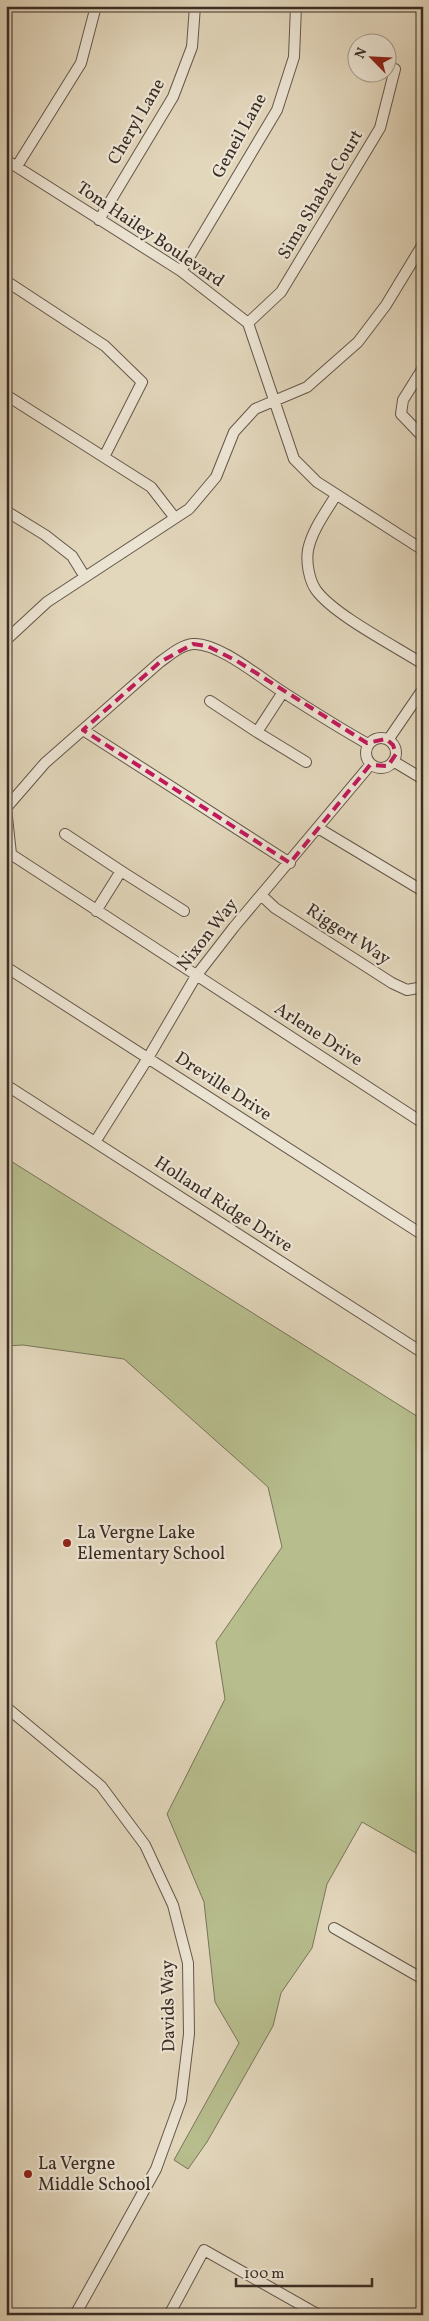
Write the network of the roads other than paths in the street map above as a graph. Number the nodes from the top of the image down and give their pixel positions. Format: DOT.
graph roads {
  1 [pos="96,6"];
  2 [pos="195,6"];
  3 [pos="296,6"];
  4 [pos="392,82"];
  5 [pos="6,160"];
  6 [pos="17,166"];
  7 [pos="99,220"];
  8 [pos="423,244"];
  9 [pos="181,271"];
  10 [pos="6,281"];
  11 [pos="248,324"];
  12 [pos="423,368"];
  13 [pos="6,395"];
  14 [pos="275,402"];
  15 [pos="423,437"];
  16 [pos="104,457"];
  17 [pos="336,495"];
  18 [pos="6,510"];
  19 [pos="175,518"];
  20 [pos="423,550"];
  21 [pos="85,577"];
  22 [pos="7,637"];
  23 [pos="423,664"];
  24 [pos="423,689"];
  25 [pos="283,692"];
  26 [pos="210,701"];
  27 [pos="84,730"];
  28 [pos="257,732"];
  29 [pos="388,740"];
  30 [pos="368,744"];
  31 [pos="393,761"];
  32 [pos="306,762"];
  33 [pos="371,764"];
  34 [pos="423,779"];
  35 [pos="6,808"];
  36 [pos="318,828"];
  37 [pos="65,834"];
  38 [pos="8,852"];
  39 [pos="290,863"];
  40 [pos="121,871"];
  41 [pos="423,891"];
  42 [pos="261,895"];
  43 [pos="96,911"];
  44 [pos="184,911"];
  45 [pos="6,967"];
  46 [pos="196,976"];
  47 [pos="423,987"];
  48 [pos="148,1058"];
  49 [pos="6,1085"];
  50 [pos="423,1123"];
  51 [pos="94,1142"];
  52 [pos="423,1235"];
  53 [pos="423,1353"];
  54 [pos="6,1707"];
  55 [pos="334,1928"];
  56 [pos="423,1979"];
  57 [pos="75,2315"];
  58 [pos="169,2315"];
  59 [pos="318,2315"];
  1 -- 6 [label="street"];
  2 -- 7 [label="street, Cheryl Lane"];
  3 -- 9 [label="street, Geneil Lane"];
  4 -- 11 [label="street, Sima Shabat Court"];
  5 -- 6 [label="street, Tom Hailey Boulevard"];
  6 -- 7 [label="street, Tom Hailey Boulevard"];
  7 -- 9 [label="street, Tom Hailey Boulevard"];
  8 -- 14 [label="street"];
  9 -- 11 [label="street, Tom Hailey Boulevard"];
  10 -- 16 [label="street"];
  11 -- 14 [label="street"];
  12 -- 15 [label="street"];
  13 -- 16 [label="street"];
  14 -- 17 [label="street"];
  14 -- 19 [label="street"];
  16 -- 19 [label="street"];
  17 -- 20 [label="street"];
  17 -- 23 [label="street"];
  18 -- 21 [label="street"];
  19 -- 21 [label="street"];
  21 -- 22 [label="street"];
  24 -- 29 [label="street"];
  25 -- 27 [label="street"];
  25 -- 28 [label="street"];
  25 -- 30 [label="street"];
  26 -- 28 [label="street"];
  27 -- 35 [label="street"];
  27 -- 39 [label="street"];
  28 -- 32 [label="street"];
  29 -- 30 [label="street"];
  29 -- 31 [label="street"];
  30 -- 33 [label="street"];
  31 -- 33 [label="street"];
  31 -- 34 [label="street"];
  33 -- 36 [label="street, Nixon Way"];
  35 -- 38 [label="street"];
  36 -- 39 [label="street, Nixon Way"];
  36 -- 41 [label="street"];
  37 -- 40 [label="street"];
  38 -- 43 [label="street, Arlene Drive"];
  39 -- 42 [label="street, Nixon Way"];
  40 -- 43 [label="street"];
  40 -- 44 [label="street"];
  42 -- 46 [label="street, Nixon Way"];
  42 -- 47 [label="street, Riggert Way"];
  43 -- 46 [label="street, Arlene Drive"];
  45 -- 48 [label="street, Dreville Drive"];
  46 -- 48 [label="street, Nixon Way"];
  46 -- 50 [label="street, Arlene Drive"];
  48 -- 51 [label="street, Nixon Way"];
  48 -- 52 [label="street, Dreville Drive"];
  49 -- 51 [label="street, Holland Ridge Drive"];
  51 -- 53 [label="street, Holland Ridge Drive"];
  54 -- 57 [label="street, Davids Way"];
  55 -- 56 [label="street"];
  58 -- 59 [label="street"];
}
